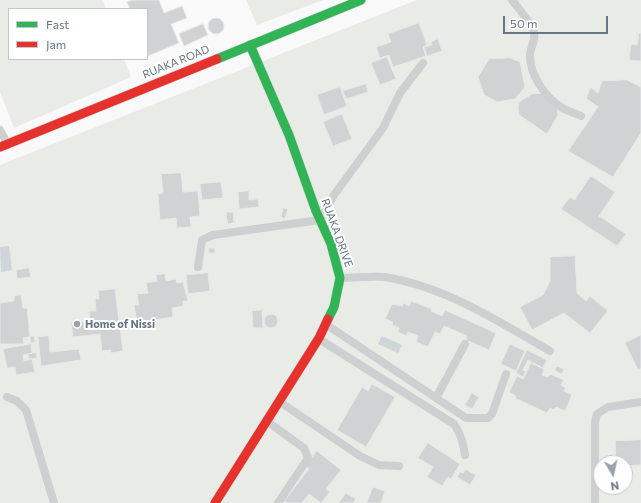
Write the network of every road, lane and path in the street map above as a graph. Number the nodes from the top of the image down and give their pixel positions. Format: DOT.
graph roads {
  1 [pos="360,0"];
  2 [pos="512,0"];
  3 [pos="250,45"];
  4 [pos="423,63"];
  5 [pos="581,116"];
  6 [pos="0,130"];
  7 [pos="4,145"];
  8 [pos="320,220"];
  9 [pos="198,267"];
  10 [pos="340,278"];
  11 [pos="325,323"];
  12 [pos="319,338"];
  13 [pos="465,344"];
  14 [pos="550,351"];
  15 [pos="506,374"];
  16 [pos="7,397"];
  17 [pos="436,398"];
  18 [pos="280,402"];
  19 [pos="641,402"];
  20 [pos="267,421"];
  21 [pos="464,455"];
  22 [pos="400,466"];
  23 [pos="54,503"];
  24 [pos="215,503"];
  25 [pos="278,503"];
  26 [pos="595,503"];
  1 -- 3 [label="street, RUAKA ROAD"];
  2 -- 5 [label="lane"];
  3 -- 7 [label="street, RUAKA ROAD"];
  3 -- 8 [label="street, RUAKA DRIVE"];
  4 -- 8 [label="lane"];
  6 -- 7 [label="lane"];
  8 -- 9 [label="lane"];
  8 -- 10 [label="street, RUAKA DRIVE"];
  10 -- 11 [label="street, RUAKA DRIVE"];
  10 -- 14 [label="lane"];
  11 -- 12 [label="street, RUAKA DRIVE"];
  11 -- 17 [label="lane"];
  12 -- 18 [label="street, RUAKA DRIVE"];
  12 -- 21 [label="lane"];
  13 -- 17 [label="lane"];
  15 -- 17 [label="lane"];
  16 -- 23 [label="lane"];
  18 -- 20 [label="street, RUAKA DRIVE"];
  18 -- 22 [label="lane"];
  19 -- 26 [label="lane"];
  20 -- 24 [label="street, RUAKA DRIVE"];
  20 -- 25 [label="lane"];
}
